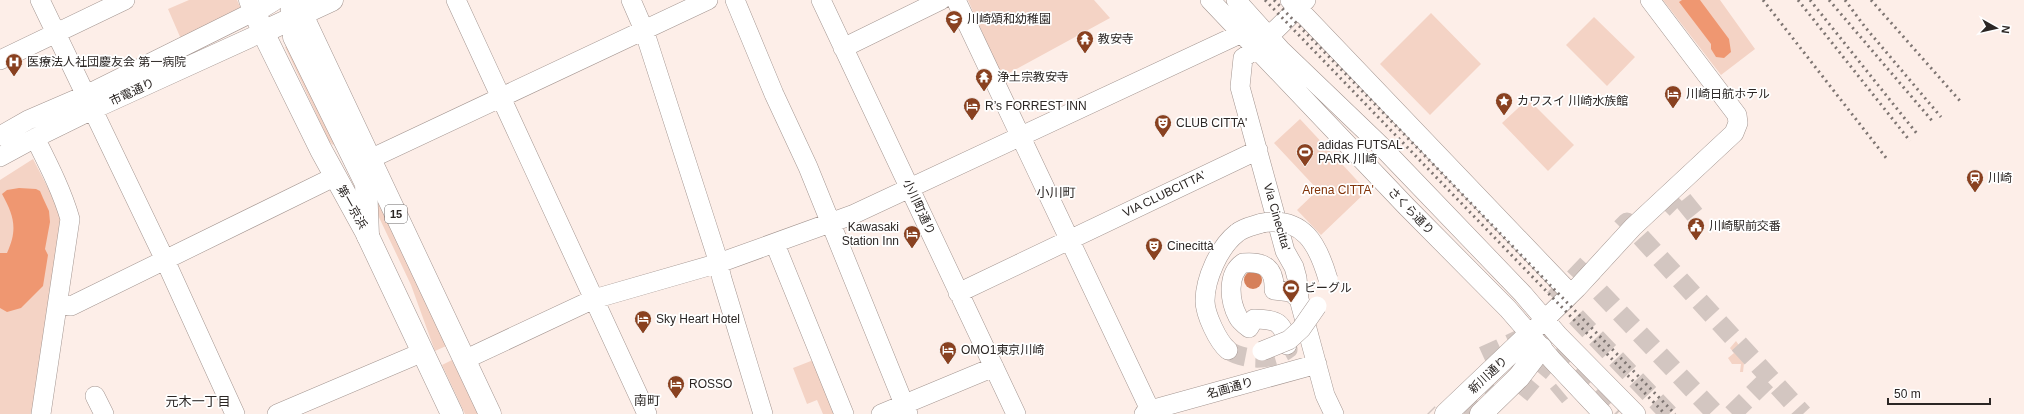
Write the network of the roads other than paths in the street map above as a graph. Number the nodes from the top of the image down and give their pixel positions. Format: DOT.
graph roads {
  1 [pos="40,0"];
  2 [pos="125,0"];
  3 [pos="332,0"];
  4 [pos="456,0"];
  5 [pos="631,0"];
  6 [pos="708,0"];
  7 [pos="735,0"];
  8 [pos="821,0"];
  9 [pos="941,0"];
  10 [pos="956,0"];
  11 [pos="1210,0"];
  12 [pos="1236,0"];
  13 [pos="1650,0"];
  14 [pos="1298,3"];
  15 [pos="259,4"];
  16 [pos="295,8"];
  17 [pos="644,30"];
  18 [pos="263,32"];
  19 [pos="56,33"];
  20 [pos="1242,33"];
  21 [pos="1264,42"];
  22 [pos="844,48"];
  23 [pos="0,60"];
  24 [pos="501,97"];
  25 [pos="89,103"];
  26 [pos="0,136"];
  27 [pos="1021,137"];
  28 [pos="34,138"];
  29 [pos="1258,150"];
  30 [pos="0,157"];
  31 [pos="370,159"];
  32 [pos="334,177"];
  33 [pos="910,188"];
  34 [pos="830,224"];
  35 [pos="368,236"];
  36 [pos="1070,240"];
  37 [pos="775,244"];
  38 [pos="165,260"];
  39 [pos="719,263"];
  40 [pos="1328,279"];
  41 [pos="958,293"];
  42 [pos="1571,294"];
  43 [pos="594,299"];
  44 [pos="1299,299"];
  45 [pos="58,304"];
  46 [pos="1317,306"];
  47 [pos="1538,334"];
  48 [pos="1287,345"];
  49 [pos="1228,350"];
  50 [pos="1262,351"];
  51 [pos="423,352"];
  52 [pos="464,360"];
  53 [pos="1317,364"];
  54 [pos="994,367"];
  55 [pos="95,396"];
  56 [pos="906,409"];
  57 [pos="1489,411"];
  58 [pos="1149,413"];
  59 [pos="41,414"];
  60 [pos="104,414"];
  61 [pos="235,414"];
  62 [pos="277,414"];
  63 [pos="452,414"];
  64 [pos="490,414"];
  65 [pos="647,414"];
  66 [pos="763,414"];
  67 [pos="844,414"];
  68 [pos="881,414"];
  69 [pos="1016,414"];
  70 [pos="1334,414"];
  71 [pos="1446,414"];
  72 [pos="1603,414"];
  73 [pos="1636,414"];
  1 -- 19 [label="street"];
  2 -- 19 [label="street"];
  3 -- 16 [label="main road, 市電通り"];
  4 -- 24 [label="street"];
  5 -- 17 [label="street"];
  6 -- 17 [label="street"];
  7 -- 34 [label="street"];
  8 -- 22 [label="street, 小川町通り"];
  9 -- 22 [label="street"];
  10 -- 27 [label="street"];
  11 -- 20 [label="street, さくら通り"];
  12 -- 21 [label="street, さくら通り"];
  13 -- 42 [label="street"];
  14 -- 21 [label="street, Via Cinecitta'"];
  14 -- 42 [label="street"];
  15 -- 18 [label="main road, 第一京浜"];
  15 -- 25 [label="street, 市電通り"];
  16 -- 18 [label="main road, 市電通り"];
  16 -- 31 [label="main road, 15"];
  16 -- 35 [label="main road"];
  17 -- 24 [label="street"];
  17 -- 39 [label="street"];
  18 -- 25 [label="street, 市電通り"];
  18 -- 32 [label="main road, 第一京浜"];
  19 -- 23 [label="street"];
  19 -- 25 [label="street"];
  20 -- 21 [label="street, さくら通り"];
  20 -- 27 [label="street"];
  21 -- 29 [label="street, Via Cinecitta'"];
  21 -- 47 [label="street, さくら通り"];
  22 -- 33 [label="street, 小川町通り"];
  24 -- 31 [label="street"];
  24 -- 43 [label="street"];
  25 -- 26 [label="street, 市電通り"];
  25 -- 28 [label="street, 市電通り"];
  25 -- 38 [label="street"];
  27 -- 33 [label="street"];
  27 -- 36 [label="street"];
  28 -- 30 [label="street, 市電通り"];
  28 -- 45 [label="street"];
  29 -- 36 [label="street, VIA CLUBCITTA'"];
  29 -- 44 [label="street, Via Cinecitta'"];
  31 -- 52 [label="main road, 15"];
  32 -- 35 [label="main road, 第一京浜"];
  32 -- 38 [label="street"];
  33 -- 34 [label="street"];
  33 -- 41 [label="street, 小川町通り"];
  34 -- 37 [label="street"];
  34 -- 56 [label="street"];
  35 -- 51 [label="main road, 第一京浜"];
  36 -- 41 [label="street, VIA CLUBCITTA'"];
  36 -- 58 [label="street"];
  37 -- 39 [label="street"];
  37 -- 67 [label="street"];
  38 -- 45 [label="street"];
  38 -- 61 [label="street"];
  39 -- 43 [label="street"];
  39 -- 66 [label="street"];
  40 -- 49 [label="street, bridge"];
  41 -- 54 [label="street, 小川町通り"];
  42 -- 47 [label="street"];
  43 -- 52 [label="street"];
  43 -- 65 [label="street"];
  44 -- 48 [label="street"];
  44 -- 53 [label="street, Via Cinecitta'"];
  45 -- 59 [label="street"];
  46 -- 50 [label="street, bridge"];
  47 -- 57 [label="main road, 新川通り"];
  47 -- 71 [label="main road, 新川通り"];
  47 -- 72 [label="street, さくら通り"];
  47 -- 73 [label="street"];
  51 -- 62 [label="street"];
  51 -- 63 [label="main road, 第一京浜"];
  52 -- 64 [label="main road, 15"];
  53 -- 58 [label="street, 名画通り"];
  53 -- 70 [label="street, Via Cinecitta'"];
  54 -- 56 [label="street"];
  54 -- 69 [label="street, 小川町通り"];
  55 -- 60 [label="street"];
  56 -- 68 [label="street"];
}
